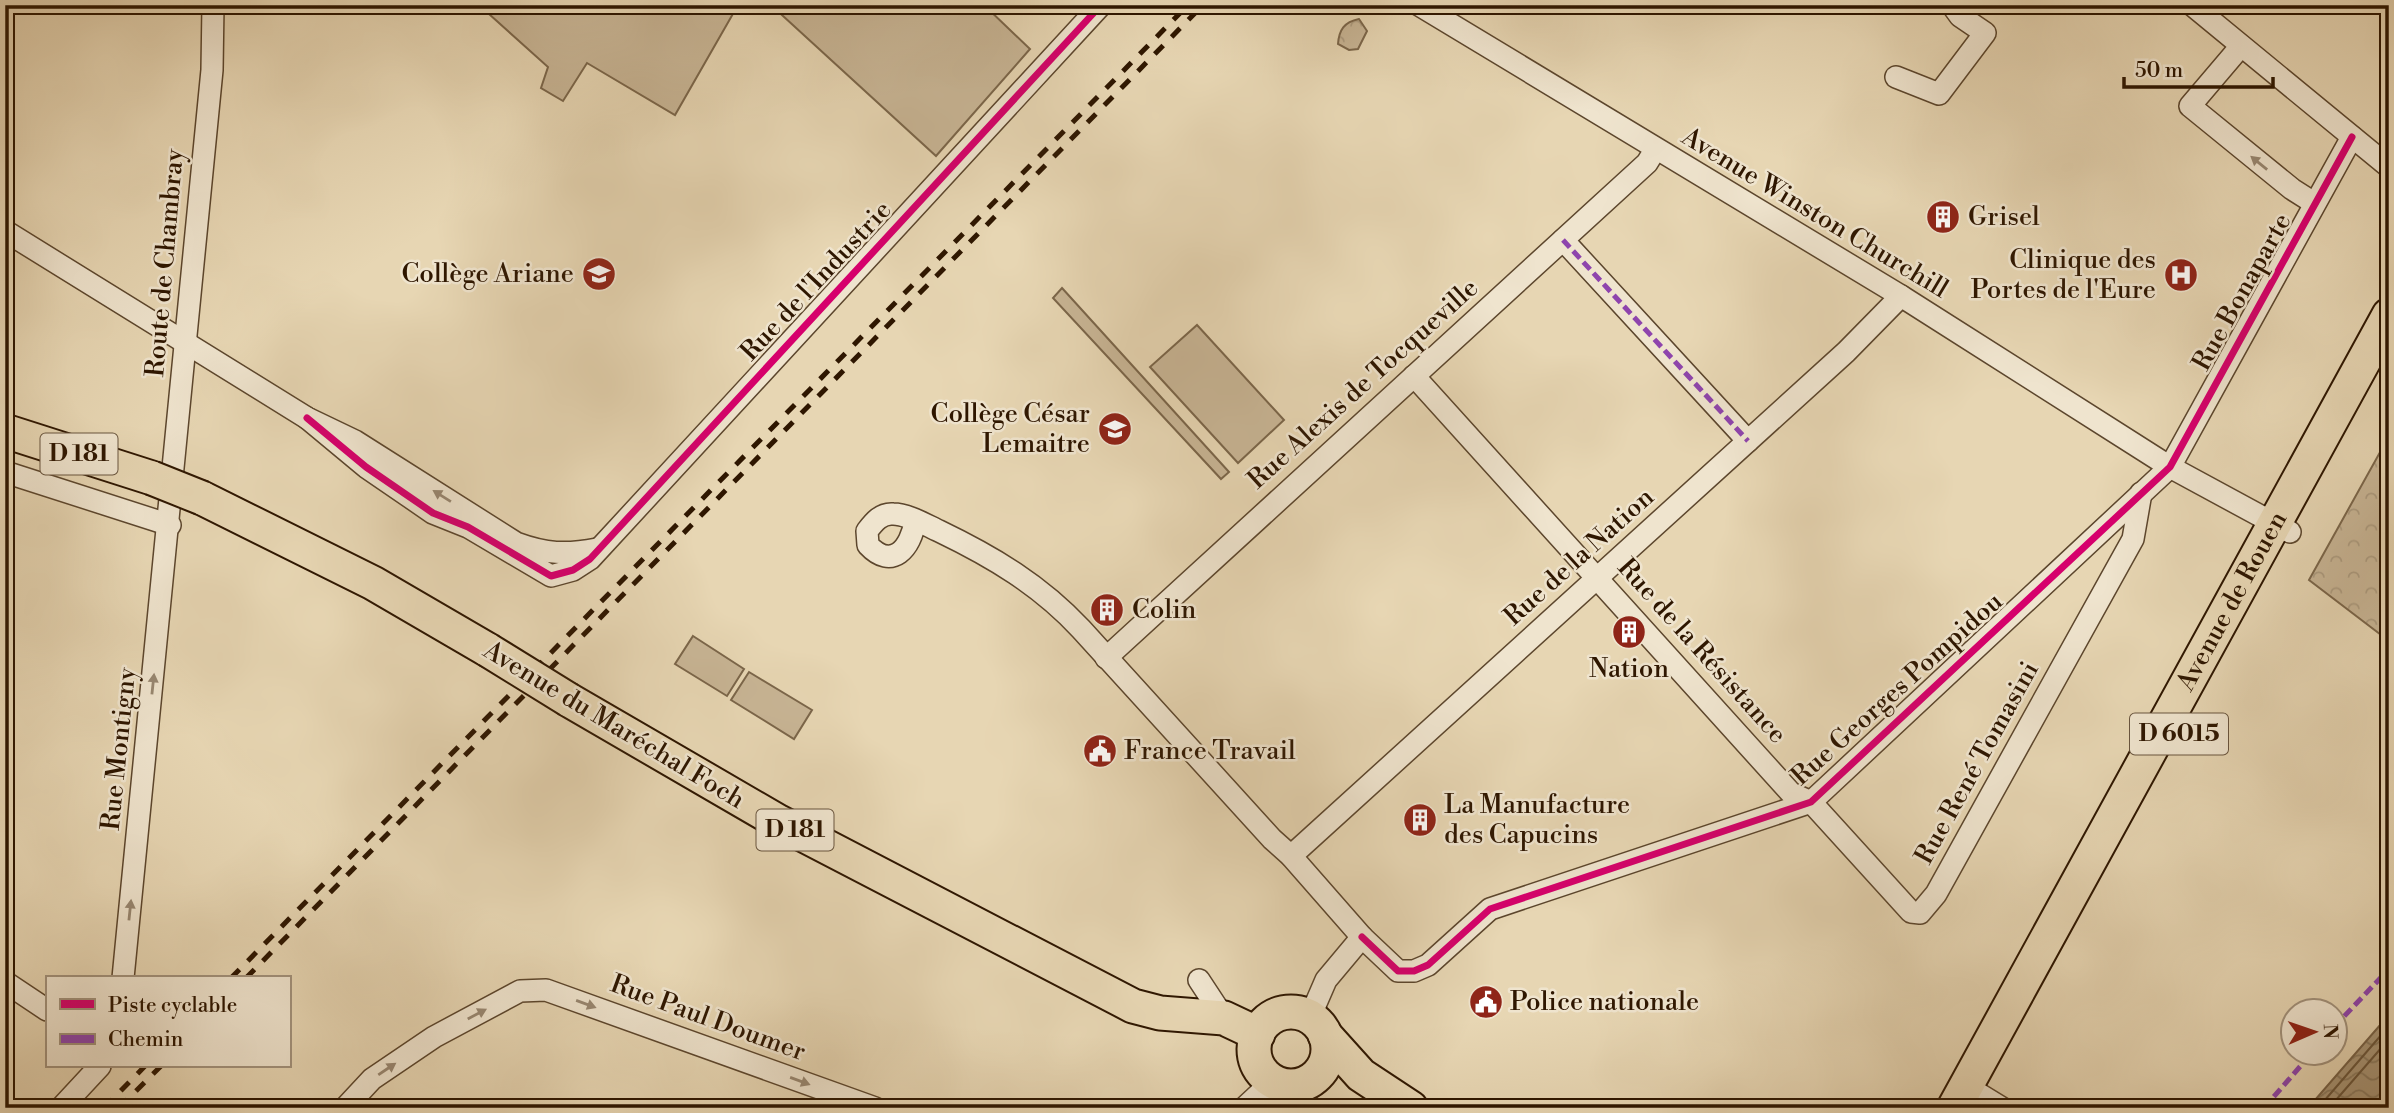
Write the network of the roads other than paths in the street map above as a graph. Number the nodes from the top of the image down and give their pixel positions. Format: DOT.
graph roads {
  1 [pos="214,5"];
  2 [pos="1101,5"];
  3 [pos="1419,5"];
  4 [pos="1952,5"];
  5 [pos="2192,5"];
  6 [pos="2241,46"];
  7 [pos="1896,77"];
  8 [pos="2352,137"];
  9 [pos="1655,150"];
  10 [pos="2389,167"];
  11 [pos="2314,203"];
  12 [pos="5,231"];
  13 [pos="1563,240"];
  14 [pos="1901,296"];
  15 [pos="2389,315"];
  16 [pos="186,342"];
  17 [pos="2389,354"];
  18 [pos="1414,376"];
  19 [pos="307,418"];
  20 [pos="5,431"];
  21 [pos="1748,441"];
  22 [pos="2170,467"];
  23 [pos="5,472"];
  24 [pos="2141,493"];
  25 [pos="915,521"];
  26 [pos="170,525"];
  27 [pos="2282,528"];
  28 [pos="597,549"];
  29 [pos="1599,576"];
  30 [pos="1106,657"];
  31 [pos="1811,802"];
  32 [pos="1292,856"];
  33 [pos="1362,937"];
  34 [pos="124,976"];
  35 [pos="5,982"];
  36 [pos="46,1009"];
  37 [pos="1317,1026"];
  38 [pos="1258,1034"];
  39 [pos="98,1068"];
  40 [pos="1361,1075"];
  41 [pos="1316,1076"];
  42 [pos="1273,1082"];
  43 [pos="1963,1098"];
  44 [pos="61,1108"];
  45 [pos="345,1108"];
  46 [pos="875,1108"];
  47 [pos="1244,1108"];
  48 [pos="1411,1108"];
  49 [pos="2002,1108"];
  1 -- 16 [label="street, Route de Chambray"];
  2 -- 28 [label="street, Rue de l'Industrie"];
  3 -- 9 [label="street, Avenue Winston Churchill"];
  4 -- 7 [label="street"];
  5 -- 6 [label="street"];
  6 -- 8 [label="street"];
  11 -- 6 [label="street, one-way"];
  8 -- 10 [label="street"];
  8 -- 11 [label="street, Rue Bonaparte"];
  9 -- 13 [label="street, Rue Alexis de Tocqueville"];
  9 -- 14 [label="street, Avenue Winston Churchill"];
  11 -- 22 [label="street, Rue Bonaparte"];
  12 -- 16 [label="street"];
  13 -- 18 [label="street, Rue Alexis de Tocqueville"];
  13 -- 21 [label="street"];
  14 -- 21 [label="street, Rue de la Nation"];
  14 -- 22 [label="street, Avenue Winston Churchill"];
  15 -- 27 [label="main road, Avenue de Rouen / D 6015"];
  16 -- 19 [label="street"];
  16 -- 26 [label="street, Route de Chambray"];
  17 -- 27 [label="main road, Avenue de Rouen / D 6015"];
  18 -- 29 [label="street, Rue de la Résistance"];
  18 -- 30 [label="street, Rue Alexis de Tocqueville"];
  28 -- 19 [label="street, one-way"];
  19 -- 28 [label="street, Rue de l'Industrie"];
  20 -- 38 [label="main road, Avenue du Maréchal Foch / D 181, bridge"];
  21 -- 29 [label="street, Rue de la Nation"];
  22 -- 24 [label="street, Rue Georges Pompidou"];
  22 -- 27 [label="street, Avenue Winston Churchill"];
  23 -- 26 [label="street"];
  24 -- 31 [label="street, Rue Georges Pompidou"];
  24 -- 31 [label="street, Rue René Tomasini"];
  25 -- 30 [label="street"];
  34 -- 26 [label="street, Rue Montigny, one-way"];
  27 -- 43 [label="main road, Avenue de Rouen / D 6015"];
  29 -- 31 [label="street, Rue de la Résistance"];
  29 -- 32 [label="street, Rue de la Nation"];
  30 -- 32 [label="street"];
  31 -- 33 [label="street, Rue Georges Pompidou"];
  32 -- 33 [label="street"];
  33 -- 37 [label="street"];
  35 -- 36 [label="street"];
  37 -- 38 [label="main road"];
  37 -- 40 [label="main road"];
  37 -- 41 [label="main road"];
  38 -- 42 [label="main road"];
  39 -- 44 [label="street"];
  40 -- 41 [label="main road"];
  40 -- 48 [label="main road"];
  41 -- 42 [label="main road"];
  42 -- 47 [label="street"];
  43 -- 49 [label="street"];
  45 -- 46 [label="street, Rue Paul Doumer, one-way"];
}
